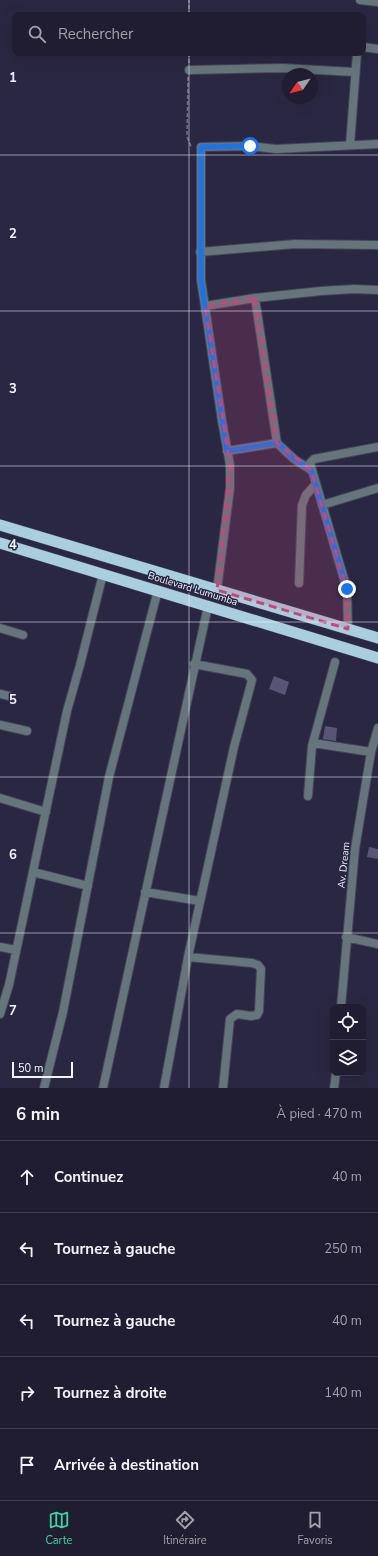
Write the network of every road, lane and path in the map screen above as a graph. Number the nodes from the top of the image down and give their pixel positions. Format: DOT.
graph roads {
  1 [pos="189,0"];
  2 [pos="360,0"];
  3 [pos="378,2"];
  4 [pos="189,12"];
  5 [pos="366,47"];
  6 [pos="378,49"];
  7 [pos="189,56"];
  8 [pos="357,56"];
  9 [pos="189,70"];
  10 [pos="354,72"];
  11 [pos="350,144"];
  12 [pos="378,144"];
  13 [pos="201,147"];
  14 [pos="378,245"];
  15 [pos="200,252"];
  16 [pos="378,290"];
  17 [pos="255,298"];
  18 [pos="205,306"];
  19 [pos="278,443"];
  20 [pos="378,447"];
  21 [pos="227,451"];
  22 [pos="311,470"];
  23 [pos="316,485"];
  24 [pos="378,488"];
  25 [pos="322,505"];
  26 [pos="0,525"];
  27 [pos="0,543"];
  28 [pos="102,574"];
  29 [pos="299,583"];
  30 [pos="158,590"];
  31 [pos="217,590"];
  32 [pos="208,606"];
  33 [pos="0,628"];
  34 [pos="348,629"];
  35 [pos="24,635"];
  36 [pos="378,638"];
  37 [pos="378,658"];
  38 [pos="335,662"];
  39 [pos="194,664"];
  40 [pos="0,694"];
  41 [pos="9,696"];
  42 [pos="0,725"];
  43 [pos="378,728"];
  44 [pos="27,731"];
  45 [pos="313,743"];
  46 [pos="371,752"];
  47 [pos="308,796"];
  48 [pos="0,798"];
  49 [pos="46,812"];
  50 [pos="33,872"];
  51 [pos="88,886"];
  52 [pos="145,892"];
  53 [pos="200,901"];
  54 [pos="346,937"];
  55 [pos="378,944"];
  56 [pos="0,947"];
  57 [pos="16,950"];
  58 [pos="188,957"];
  59 [pos="340,1004"];
  60 [pos="0,1014"];
  61 [pos="336,1076"];
  62 [pos="44,1088"];
  63 [pos="103,1088"];
  64 [pos="164,1088"];
  65 [pos="223,1088"];
  66 [pos="334,1088"];
  1 -- 4 [label="path"];
  2 -- 3 [label="street"];
  5 -- 6 [label="street"];
  7 -- 9 [label="path"];
  8 -- 10 [label="street"];
  9 -- 10 [label="street"];
  9 -- 13 [label="path"];
  10 -- 11 [label="street"];
  11 -- 12 [label="street"];
  11 -- 13 [label="street"];
  13 -- 15 [label="street"];
  14 -- 15 [label="street"];
  15 -- 18 [label="street"];
  16 -- 17 [label="street"];
  17 -- 18 [label="street"];
  17 -- 19 [label="street"];
  18 -- 21 [label="street"];
  19 -- 21 [label="street"];
  19 -- 22 [label="street"];
  20 -- 22 [label="street"];
  21 -- 31 [label="street"];
  22 -- 23 [label="street"];
  23 -- 25 [label="street"];
  23 -- 29 [label="street"];
  24 -- 25 [label="street"];
  25 -- 34 [label="street"];
  26 -- 31 [label="highway, Boulevard Lumumba"];
  27 -- 28 [label="highway, Boulevard Lumumba"];
  28 -- 30 [label="highway, Boulevard Lumumba"];
  28 -- 49 [label="street"];
  30 -- 32 [label="highway, Boulevard Lumumba"];
  30 -- 51 [label="street"];
  31 -- 34 [label="highway, Boulevard Lumumba"];
  32 -- 37 [label="highway, Boulevard Lumumba"];
  32 -- 39 [label="street"];
  33 -- 35 [label="street"];
  34 -- 36 [label="highway, Boulevard Lumumba"];
  38 -- 45 [label="street"];
  39 -- 52 [label="street"];
  39 -- 53 [label="street"];
  40 -- 41 [label="street"];
  42 -- 44 [label="street"];
  43 -- 46 [label="street, Av. Dream"];
  45 -- 46 [label="street"];
  45 -- 47 [label="street"];
  46 -- 54 [label="street, Av. Dream"];
  48 -- 49 [label="street"];
  49 -- 50 [label="street"];
  50 -- 51 [label="street"];
  50 -- 57 [label="street"];
  51 -- 62 [label="street"];
  52 -- 53 [label="street"];
  52 -- 63 [label="street"];
  53 -- 58 [label="street"];
  54 -- 55 [label="street"];
  54 -- 59 [label="street, Av. Dream"];
  56 -- 57 [label="street"];
  57 -- 60 [label="street"];
  58 -- 64 [label="street"];
  58 -- 65 [label="street"];
  61 -- 66 [label="street"];
}
